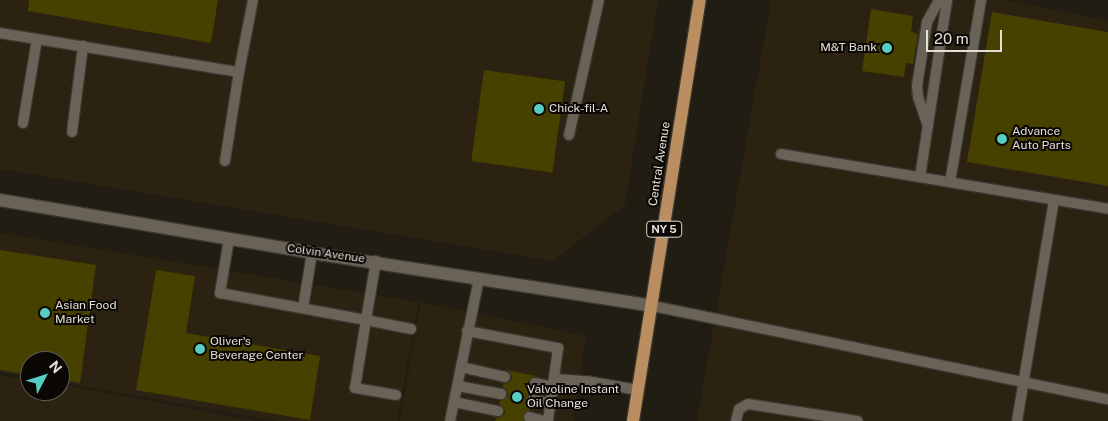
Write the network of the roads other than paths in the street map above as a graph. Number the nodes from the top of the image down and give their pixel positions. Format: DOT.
graph roads {
  1 [pos="253,0"];
  2 [pos="599,0"];
  3 [pos="700,0"];
  4 [pos="939,0"];
  5 [pos="947,0"];
  6 [pos="981,0"];
  7 [pos="0,33"];
  8 [pos="37,39"];
  9 [pos="83,46"];
  10 [pos="238,72"];
  11 [pos="23,123"];
  12 [pos="928,127"];
  13 [pos="72,132"];
  14 [pos="570,135"];
  15 [pos="781,154"];
  16 [pos="225,161"];
  17 [pos="920,177"];
  18 [pos="950,182"];
  19 [pos="0,200"];
  20 [pos="1054,200"];
  21 [pos="1108,209"];
  22 [pos="229,239"];
  23 [pos="312,253"];
  24 [pos="376,261"];
  25 [pos="480,279"];
  26 [pos="653,306"];
  27 [pos="303,308"];
  28 [pos="366,320"];
  29 [pos="411,329"];
  30 [pos="467,331"];
  31 [pos="461,367"];
  32 [pos="504,377"];
  33 [pos="1023,381"];
  34 [pos="535,383"];
  35 [pos="555,383"];
  36 [pos="458,386"];
  37 [pos="638,390"];
  38 [pos="501,394"];
  39 [pos="396,396"];
  40 [pos="1108,399"];
  41 [pos="532,400"];
  42 [pos="454,402"];
  43 [pos="552,403"];
  44 [pos="498,411"];
  45 [pos="529,417"];
  46 [pos="450,421"];
  47 [pos="547,421"];
  48 [pos="633,421"];
  49 [pos="736,421"];
  50 [pos="858,421"];
  51 [pos="1017,421"];
  1 -- 10 [label="lane"];
  2 -- 14 [label="lane"];
  3 -- 26 [label="main road, Central Avenue / NY 5"];
  4 -- 12 [label="lane"];
  5 -- 12 [label="lane"];
  6 -- 18 [label="lane"];
  7 -- 8 [label="lane"];
  8 -- 9 [label="lane"];
  8 -- 11 [label="lane"];
  9 -- 10 [label="lane"];
  9 -- 13 [label="lane"];
  10 -- 16 [label="lane"];
  12 -- 17 [label="lane"];
  15 -- 17 [label="lane"];
  17 -- 18 [label="lane"];
  18 -- 20 [label="lane"];
  19 -- 22 [label="street, Colvin Avenue"];
  20 -- 21 [label="lane"];
  20 -- 33 [label="lane"];
  22 -- 23 [label="street, Colvin Avenue"];
  22 -- 27 [label="lane"];
  23 -- 24 [label="street, Colvin Avenue"];
  23 -- 27 [label="lane"];
  24 -- 25 [label="street, Colvin Avenue"];
  24 -- 28 [label="lane"];
  25 -- 26 [label="street, Colvin Avenue"];
  25 -- 30 [label="lane"];
  26 -- 33 [label="lane"];
  26 -- 37 [label="main road, Central Avenue / NY 5"];
  27 -- 28 [label="lane"];
  28 -- 29 [label="lane"];
  28 -- 39 [label="lane"];
  30 -- 31 [label="lane"];
  30 -- 35 [label="lane"];
  31 -- 32 [label="lane"];
  31 -- 36 [label="lane"];
  33 -- 40 [label="lane"];
  33 -- 51 [label="lane"];
  34 -- 35 [label="lane"];
  35 -- 37 [label="lane"];
  35 -- 43 [label="lane"];
  36 -- 38 [label="lane"];
  36 -- 42 [label="lane"];
  37 -- 48 [label="main road, Central Avenue / NY 5"];
  41 -- 43 [label="lane"];
  42 -- 44 [label="lane"];
  42 -- 46 [label="lane"];
  43 -- 47 [label="lane"];
  45 -- 47 [label="lane"];
  49 -- 50 [label="lane"];
}
